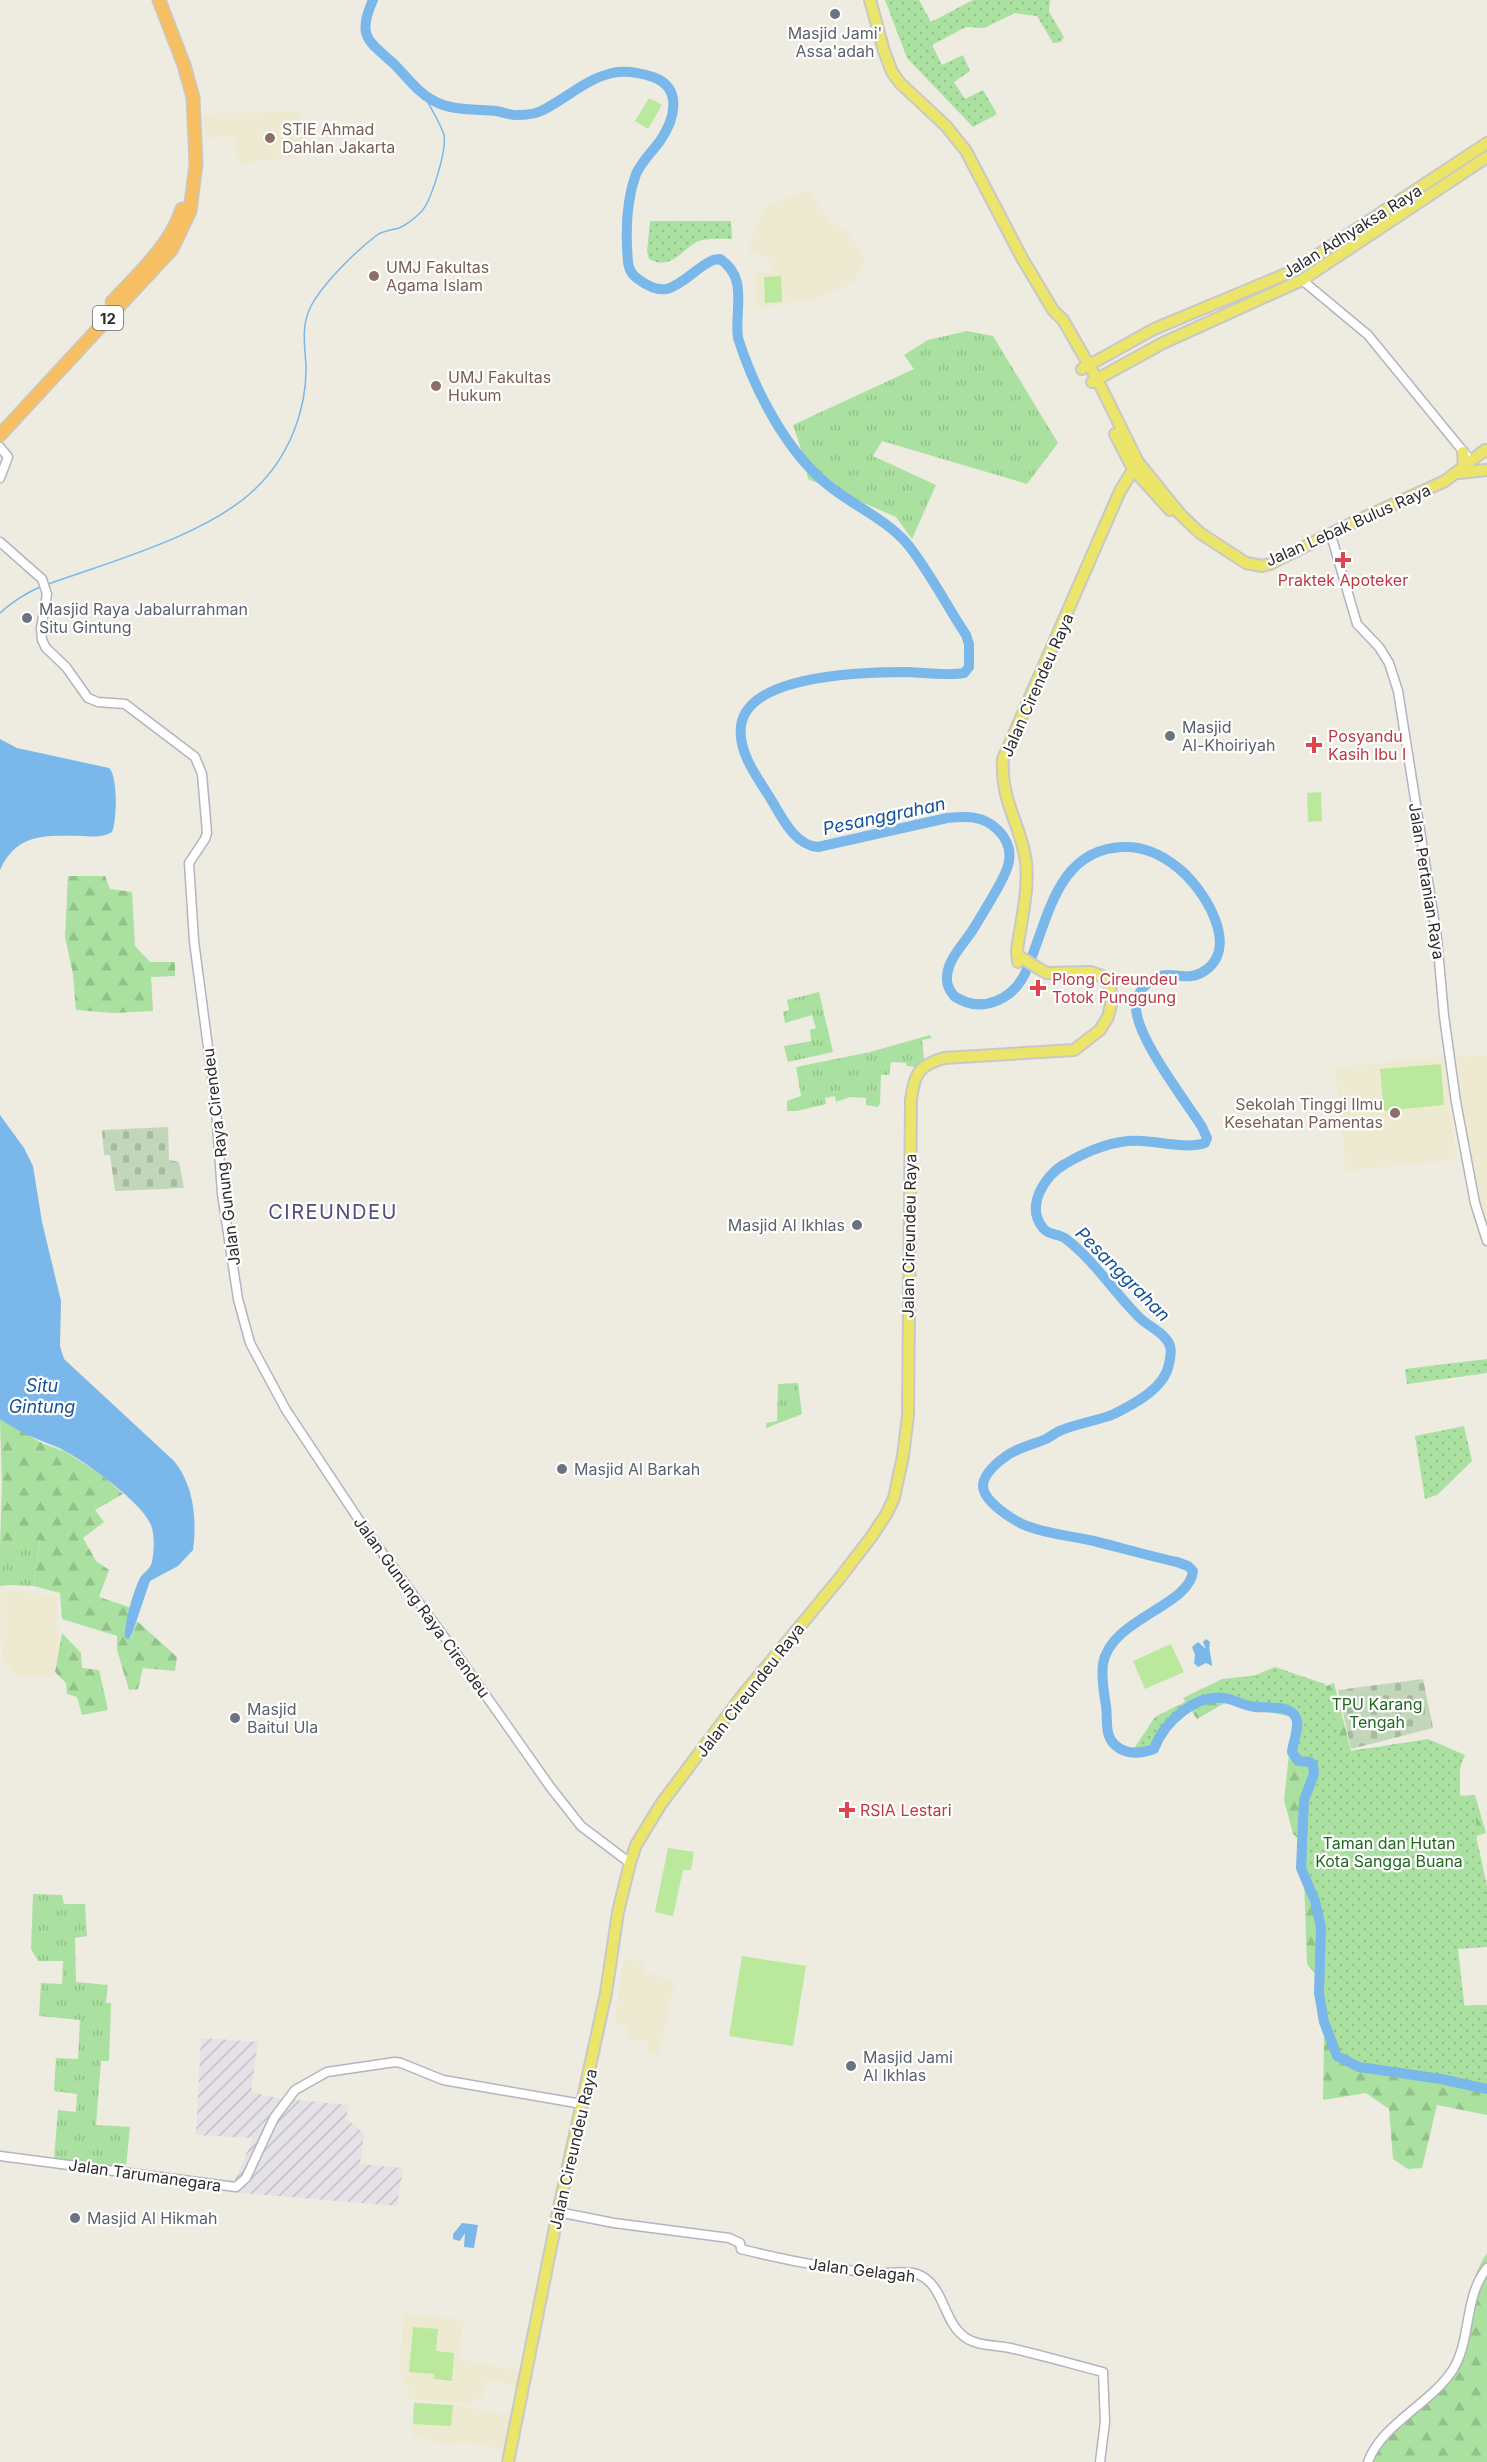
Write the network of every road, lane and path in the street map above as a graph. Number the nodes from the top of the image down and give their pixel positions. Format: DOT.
graph roads {
  1 [pos="153,0"];
  2 [pos="159,0"];
  3 [pos="870,0"];
  4 [pos="1487,143"];
  5 [pos="1487,157"];
  6 [pos="1302,280"];
  7 [pos="1090,365"];
  8 [pos="1097,379"];
  9 [pos="0,425"];
  10 [pos="0,435"];
  11 [pos="0,447"];
  12 [pos="1486,450"];
  13 [pos="1463,452"];
  14 [pos="1136,465"];
  15 [pos="1464,467"];
  16 [pos="1486,471"];
  17 [pos="0,478"];
  18 [pos="1330,535"];
  19 [pos="0,542"];
  20 [pos="1068,1050"];
  21 [pos="1487,1241"];
  22 [pos="630,1863"];
  23 [pos="582,2104"];
  24 [pos="0,2156"];
  25 [pos="558,2212"];
  26 [pos="1487,2268"];
  27 [pos="508,2462"];
  28 [pos="1100,2462"];
  29 [pos="1368,2462"];
  1 -- 9 [label="highway, 12"];
  2 -- 10 [label="highway, 12"];
  3 -- 7 [label="main road, Jalan Lebak Bulus Raya"];
  4 -- 7 [label="main road, Jalan Adhyaksa Raya"];
  5 -- 6 [label="main road, Jalan Adhyaksa Raya"];
  6 -- 8 [label="main road, Jalan Adhyaksa Raya"];
  6 -- 13 [label="street, Jalan Adhyaksa Raya"];
  7 -- 8 [label="main road, Jalan Lebak Bulus Raya"];
  7 -- 8 [label="main road"];
  8 -- 14 [label="main road, Jalan Lebak Bulus Raya"];
  11 -- 17 [label="street"];
  12 -- 15 [label="main road, Jalan Lebak Bulus Raya"];
  13 -- 15 [label="main road"];
  14 -- 18 [label="main road, Jalan Lebak Bulus Raya"];
  14 -- 20 [label="main road, Jalan Cirendeu Raya"];
  15 -- 16 [label="main road"];
  15 -- 16 [label="main road"];
  15 -- 18 [label="main road, Jalan Lebak Bulus Raya"];
  18 -- 21 [label="street, Jalan Pertanian Raya"];
  19 -- 22 [label="street, Jalan Gunung Raya Cirendeu"];
  20 -- 22 [label="main road, Jalan Cireundeu Raya"];
  22 -- 23 [label="main road, Jalan Cireundeu Raya"];
  23 -- 24 [label="street, Jalan Tarumanegara"];
  23 -- 25 [label="main road, Jalan Cireundeu Raya"];
  25 -- 27 [label="main road, Jalan Cireundeu Raya"];
  25 -- 28 [label="street, Jalan Gelagah"];
  26 -- 29 [label="street"];
}
